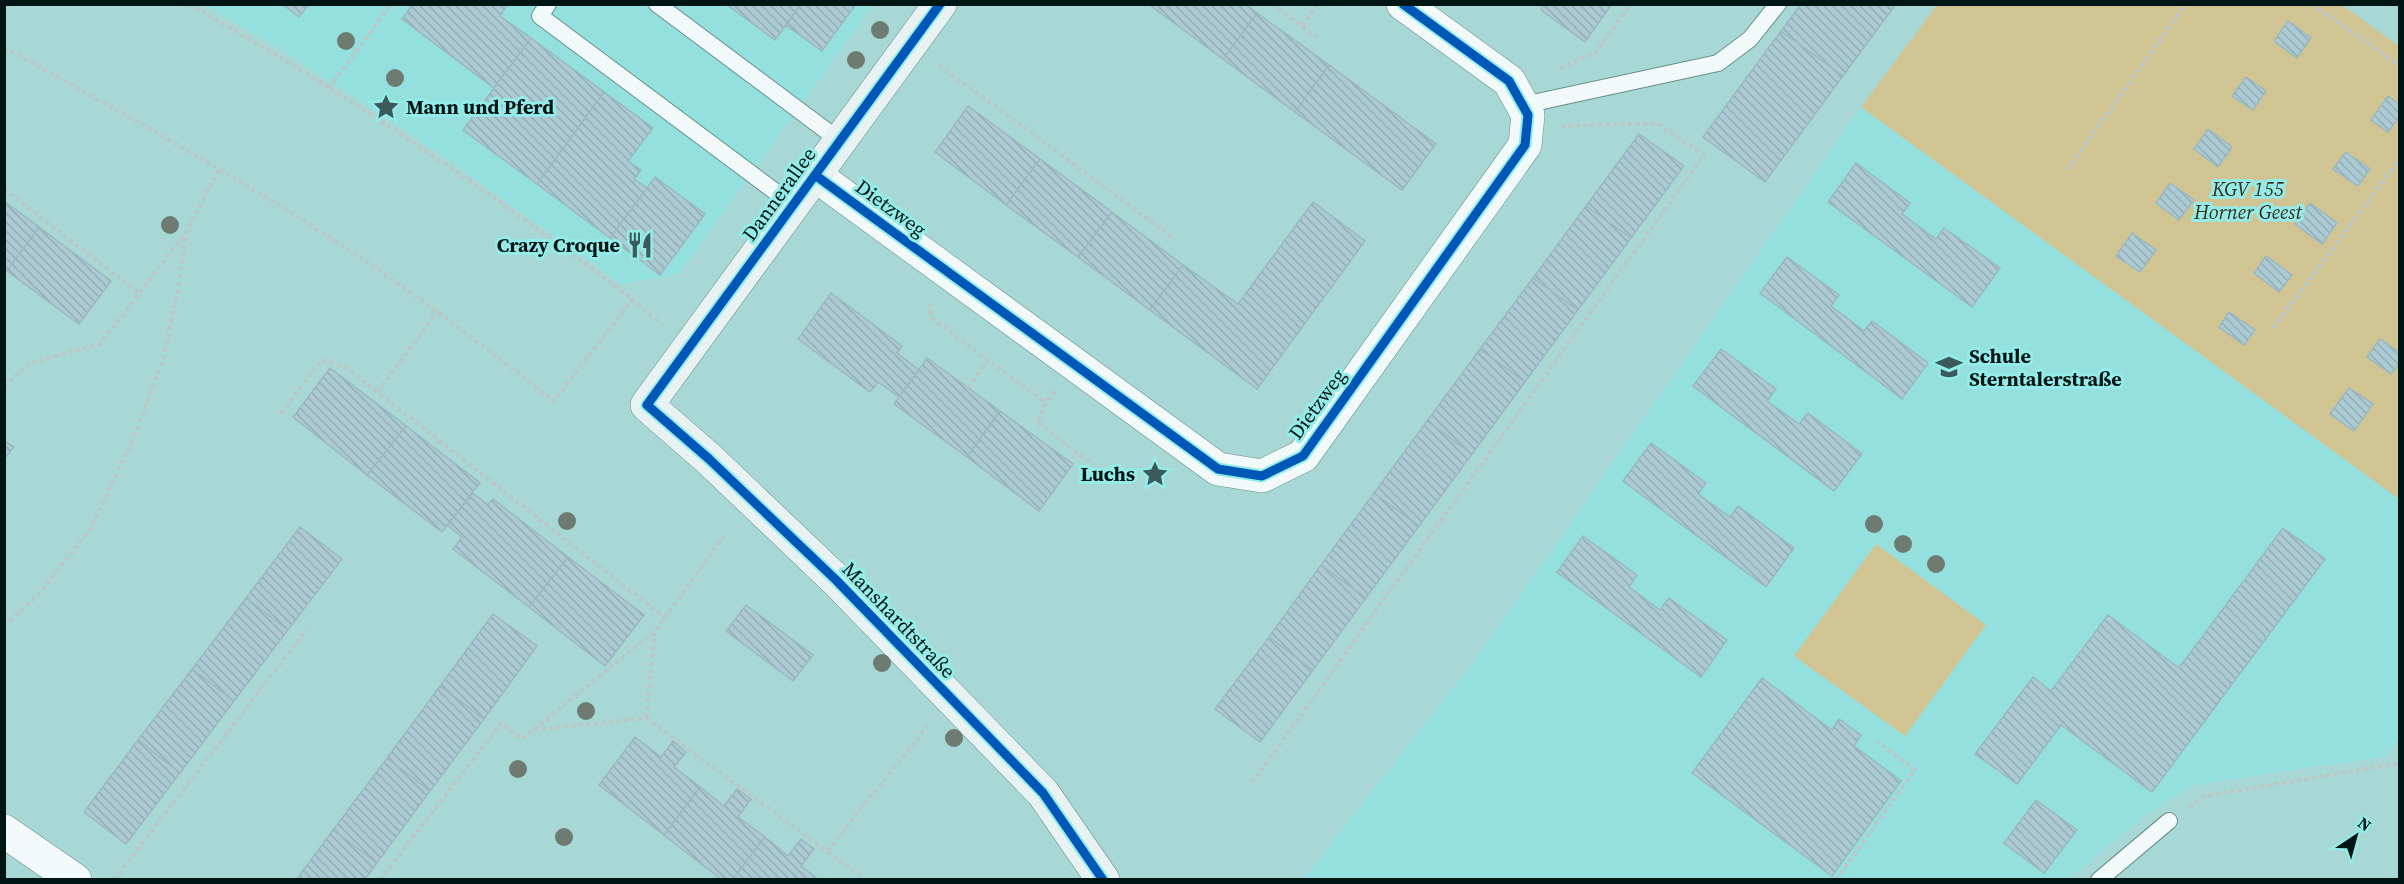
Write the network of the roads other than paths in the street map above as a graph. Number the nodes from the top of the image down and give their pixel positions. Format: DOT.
graph roads {
  1 [pos="548,4"];
  2 [pos="657,4"];
  3 [pos="940,4"];
  4 [pos="1403,4"];
  5 [pos="1778,4"];
  6 [pos="1521,107"];
  7 [pos="840,141"];
  8 [pos="815,175"];
  9 [pos="793,205"];
  10 [pos="647,405"];
  11 [pos="2169,821"];
  12 [pos="4,831"];
  13 [pos="75,879"];
  14 [pos="1103,879"];
  15 [pos="2098,879"];
  1 -- 9 [label="lane"];
  2 -- 7 [label="lane"];
  3 -- 7 [label="street, Dannerallee"];
  4 -- 6 [label="street"];
  5 -- 6 [label="lane"];
  6 -- 8 [label="street, Dietzweg"];
  7 -- 8 [label="street, Dannerallee"];
  8 -- 9 [label="street, Dannerallee"];
  9 -- 10 [label="street, Dannerallee"];
  10 -- 14 [label="street, Manshardtstraße"];
  11 -- 15 [label="lane"];
  12 -- 13 [label="street"];
}
